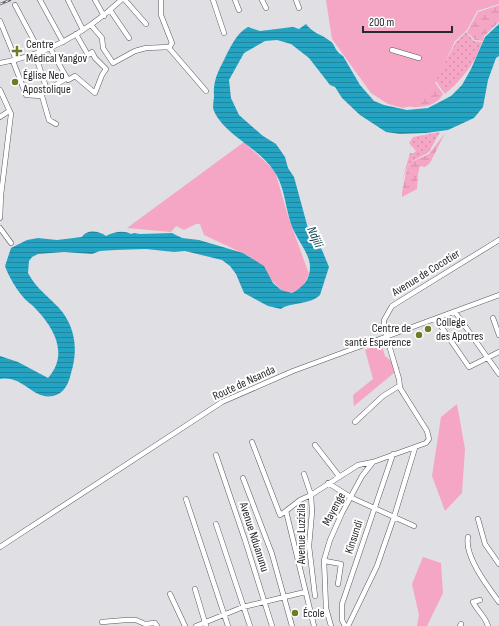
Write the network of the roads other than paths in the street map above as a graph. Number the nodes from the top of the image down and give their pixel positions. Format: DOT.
graph roads {
  1 [pos="40,0"];
  2 [pos="68,0"];
  3 [pos="95,0"];
  4 [pos="120,0"];
  5 [pos="125,0"];
  6 [pos="161,0"];
  7 [pos="213,0"];
  8 [pos="235,0"];
  9 [pos="262,0"];
  10 [pos="296,0"];
  11 [pos="15,5"];
  12 [pos="266,8"];
  13 [pos="299,8"];
  14 [pos="110,10"];
  15 [pos="239,10"];
  16 [pos="104,16"];
  17 [pos="0,21"];
  18 [pos="146,24"];
  19 [pos="91,25"];
  20 [pos="83,30"];
  21 [pos="224,33"];
  22 [pos="76,34"];
  23 [pos="129,38"];
  24 [pos="63,42"];
  25 [pos="170,47"];
  26 [pos="50,48"];
  27 [pos="392,50"];
  28 [pos="40,52"];
  29 [pos="35,54"];
  30 [pos="419,58"];
  31 [pos="15,60"];
  32 [pos="0,63"];
  33 [pos="68,79"];
  34 [pos="0,90"];
  35 [pos="206,91"];
  36 [pos="9,111"];
  37 [pos="0,117"];
  38 [pos="56,124"];
  39 [pos="0,218"];
  40 [pos="0,228"];
  41 [pos="499,240"];
  42 [pos="12,243"];
  43 [pos="499,295"];
  44 [pos="455,312"];
  45 [pos="493,318"];
  46 [pos="436,319"];
  47 [pos="499,335"];
  48 [pos="387,336"];
  49 [pos="499,352"];
  50 [pos="487,358"];
  51 [pos="499,374"];
  52 [pos="399,386"];
  53 [pos="355,422"];
  54 [pos="252,442"];
  55 [pos="315,444"];
  56 [pos="415,448"];
  57 [pos="393,454"];
  58 [pos="216,455"];
  59 [pos="373,462"];
  60 [pos="304,474"];
  61 [pos="339,476"];
  62 [pos="243,478"];
  63 [pos="328,483"];
  64 [pos="310,495"];
  65 [pos="352,498"];
  66 [pos="186,499"];
  67 [pos="374,507"];
  68 [pos="286,511"];
  69 [pos="394,517"];
  70 [pos="478,519"];
  71 [pos="216,524"];
  72 [pos="414,526"];
  73 [pos="468,537"];
  74 [pos="0,547"];
  75 [pos="325,561"];
  76 [pos="499,564"];
  77 [pos="338,584"];
  78 [pos="195,589"];
  79 [pos="305,592"];
  80 [pos="170,594"];
  81 [pos="315,596"];
  82 [pos="284,598"];
  83 [pos="480,600"];
  84 [pos="263,601"];
  85 [pos="499,602"];
  86 [pos="243,607"];
  87 [pos="224,614"];
  88 [pos="102,622"];
  89 [pos="205,624"];
  90 [pos="157,626"];
  91 [pos="185,626"];
  92 [pos="196,626"];
  93 [pos="228,626"];
  94 [pos="250,626"];
  95 [pos="272,626"];
  96 [pos="292,626"];
  97 [pos="314,626"];
  98 [pos="331,626"];
  99 [pos="347,626"];
  100 [pos="488,626"];
  1 -- 24 [label="street"];
  2 -- 20 [label="street"];
  3 -- 16 [label="street"];
  4 -- 14 [label="street"];
  5 -- 18 [label="street"];
  6 -- 25 [label="street"];
  7 -- 21 [label="street"];
  8 -- 15 [label="street"];
  9 -- 12 [label="street"];
  10 -- 13 [label="street"];
  11 -- 28 [label="street"];
  14 -- 16 [label="street"];
  14 -- 23 [label="street"];
  16 -- 19 [label="street"];
  17 -- 31 [label="street"];
  19 -- 20 [label="street"];
  19 -- 25 [label="street"];
  20 -- 22 [label="street"];
  22 -- 24 [label="street"];
  22 -- 33 [label="street"];
  24 -- 26 [label="street"];
  25 -- 35 [label="street"];
  26 -- 28 [label="street"];
  26 -- 33 [label="street"];
  27 -- 30 [label="street"];
  28 -- 29 [label="street"];
  29 -- 31 [label="street"];
  29 -- 33 [label="street"];
  31 -- 32 [label="street"];
  31 -- 38 [label="street"];
  34 -- 36 [label="street"];
  36 -- 37 [label="street"];
  36 -- 39 [label="street"];
  40 -- 42 [label="street"];
  41 -- 48 [label="street, Avenue de Cocotier"];
  43 -- 44 [label="street, Route de Nsanda"];
  44 -- 46 [label="street, Route de Nsanda"];
  44 -- 50 [label="street"];
  45 -- 47 [label="street"];
  46 -- 48 [label="street, Route de Nsanda"];
  46 -- 50 [label="street"];
  48 -- 52 [label="street, Avenue de Cocotier"];
  48 -- 74 [label="street, Route de Nsanda"];
  49 -- 50 [label="street"];
  50 -- 51 [label="street"];
  52 -- 53 [label="street"];
  52 -- 56 [label="street"];
  54 -- 68 [label="street"];
  55 -- 61 [label="street"];
  56 -- 57 [label="street"];
  56 -- 69 [label="street"];
  57 -- 59 [label="street"];
  57 -- 67 [label="street, Kinsundi"];
  58 -- 84 [label="street, Avenue Nduanunu"];
  59 -- 61 [label="street, Avenue Luzizila"];
  59 -- 65 [label="street, Mayenge"];
  60 -- 64 [label="street"];
  61 -- 63 [label="street, Avenue Luzizila"];
  62 -- 82 [label="street"];
  63 -- 64 [label="street, Avenue Luzizila"];
  63 -- 65 [label="street"];
  64 -- 68 [label="street"];
  64 -- 81 [label="street, Avenue Luzizila"];
  65 -- 67 [label="street"];
  65 -- 75 [label="street, Mayenge"];
  66 -- 87 [label="street"];
  67 -- 69 [label="street"];
  67 -- 99 [label="street, Kinsundi"];
  68 -- 79 [label="street"];
  69 -- 72 [label="street"];
  69 -- 99 [label="street"];
  70 -- 76 [label="street"];
  71 -- 86 [label="street"];
  73 -- 85 [label="street"];
  75 -- 77 [label="street"];
  75 -- 98 [label="street, Mayenge"];
  78 -- 89 [label="street"];
  79 -- 82 [label="street"];
  79 -- 97 [label="street"];
  80 -- 91 [label="street"];
  82 -- 84 [label="street"];
  82 -- 96 [label="street"];
  83 -- 100 [label="street"];
  84 -- 86 [label="street"];
  84 -- 95 [label="street, Avenue Nduanunu"];
  86 -- 87 [label="street"];
  86 -- 94 [label="street"];
  87 -- 89 [label="street"];
  87 -- 93 [label="street"];
  88 -- 90 [label="street"];
  89 -- 92 [label="street"];
}
